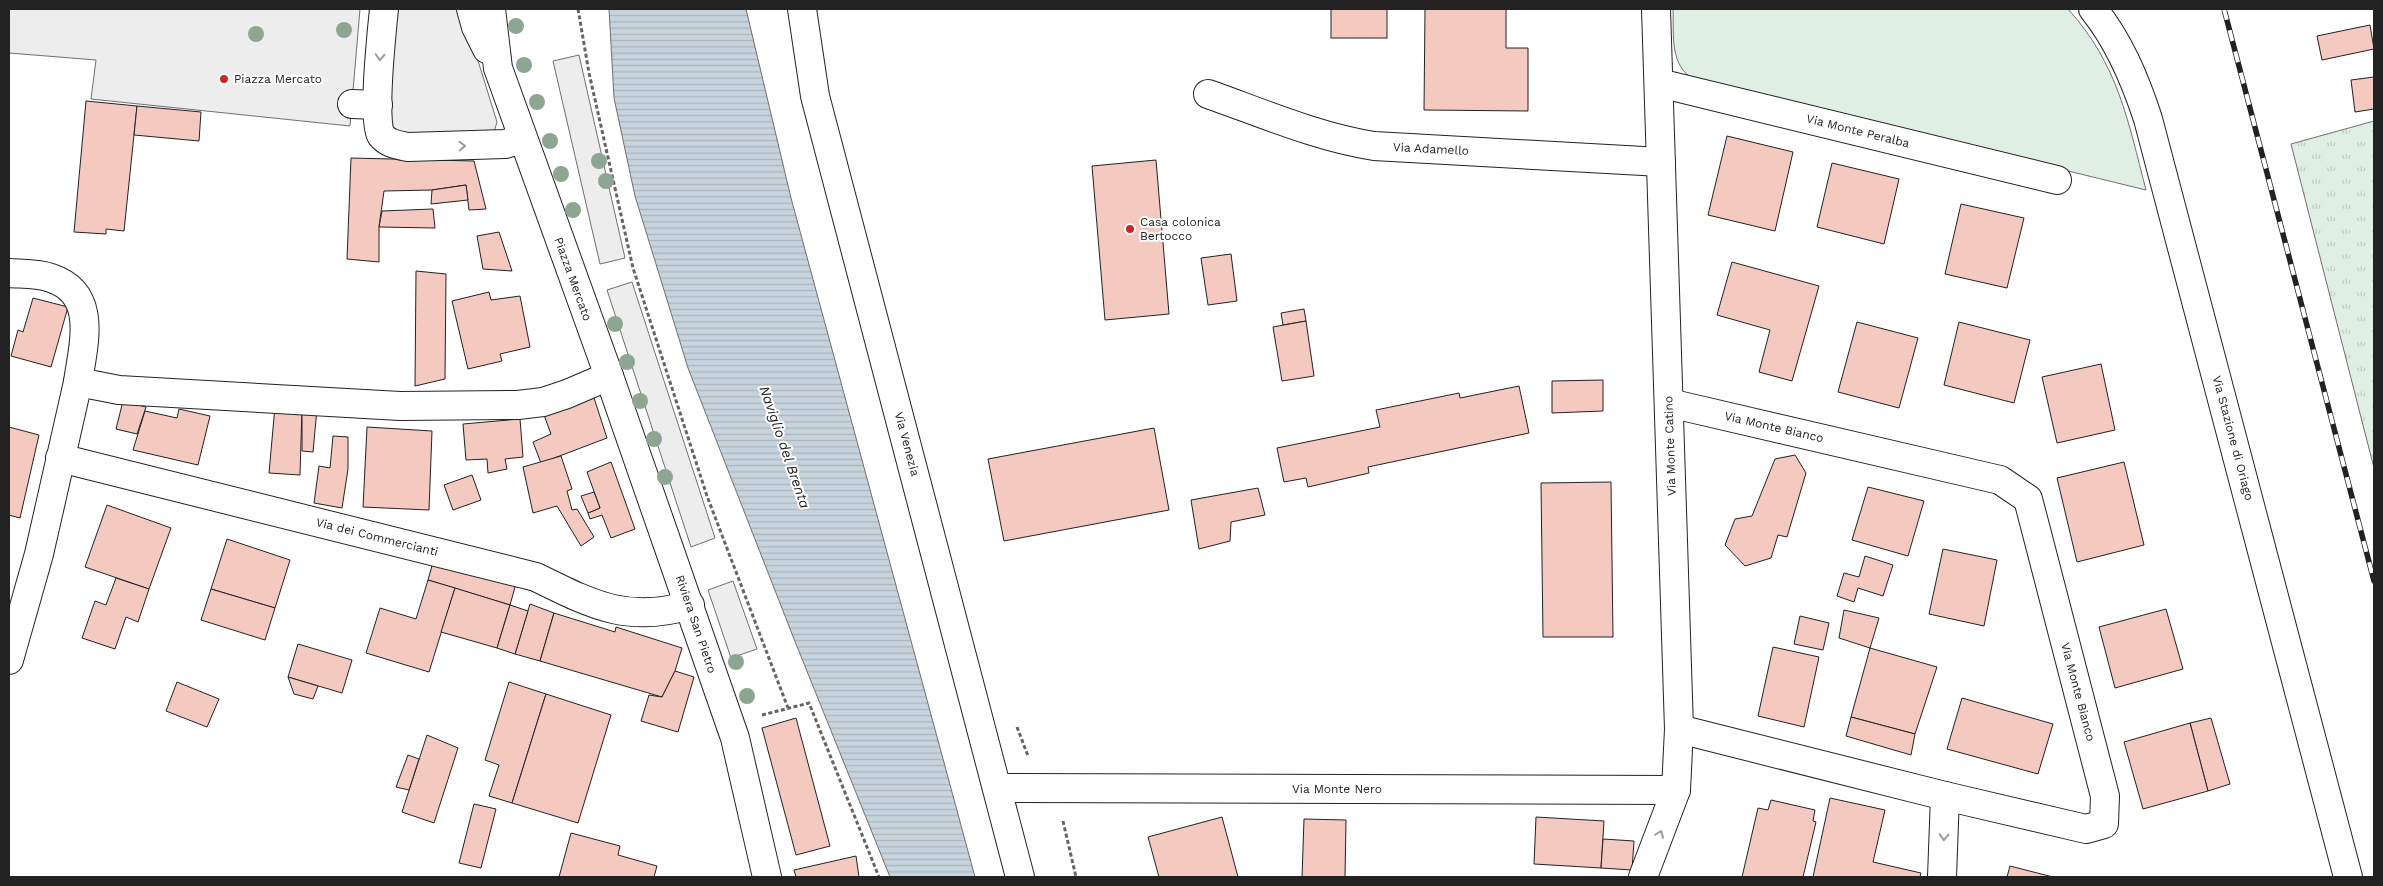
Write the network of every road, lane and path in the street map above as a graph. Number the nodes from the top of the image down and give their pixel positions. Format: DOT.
graph roads {
  1 [pos="384,9"];
  2 [pos="471,9"];
  3 [pos="491,9"];
  4 [pos="497,9"];
  5 [pos="578,9"];
  6 [pos="802,9"];
  7 [pos="1656,9"];
  8 [pos="2092,9"];
  9 [pos="498,68"];
  10 [pos="1659,83"];
  11 [pos="1208,94"];
  12 [pos="522,139"];
  13 [pos="1661,162"];
  14 [pos="2057,180"];
  15 [pos="9,273"];
  16 [pos="609,376"];
  17 [pos="78,382"];
  18 [pos="1669,403"];
  19 [pos="60,458"];
  20 [pos="690,605"];
  21 [pos="9,660"];
  22 [pos="788,708"];
  23 [pos="730,724"];
  24 [pos="1679,729"];
  25 [pos="998,788"];
  26 [pos="1676,790"];
  27 [pos="1945,796"];
  28 [pos="768,877"];
  29 [pos="879,877"];
  30 [pos="1020,877"];
  31 [pos="1643,877"];
  32 [pos="1942,877"];
  33 [pos="2348,877"];
  1 -- 12 [label="street, one-way"];
  2 -- 9 [label="street, Piazza Mercato"];
  3 -- 9 [label="street, Piazza Mercato"];
  4 -- 9 [label="street, Piazza Mercato"];
  5 -- 22 [label="path"];
  6 -- 25 [label="street, Via Venezia"];
  7 -- 10 [label="street, Via Monte Catino"];
  8 -- 33 [label="street, Via Stazione di Oriago"];
  9 -- 12 [label="street, Piazza Mercato"];
  10 -- 13 [label="street, Via Monte Catino"];
  10 -- 14 [label="street, Via Monte Peralba"];
  11 -- 13 [label="street, Via Adamello"];
  12 -- 16 [label="street, Piazza Mercato"];
  13 -- 18 [label="street, Via Monte Catino"];
  15 -- 17 [label="street"];
  16 -- 17 [label="street"];
  16 -- 20 [label="street, Riviera San Pietro"];
  17 -- 19 [label="street"];
  18 -- 24 [label="street, Via Monte Catino"];
  18 -- 27 [label="street, Via Monte Bianco"];
  19 -- 20 [label="street, Via dei Commercianti"];
  19 -- 21 [label="street"];
  20 -- 23 [label="street, Riviera San Pietro"];
  22 -- 23 [label="path"];
  22 -- 29 [label="path"];
  23 -- 28 [label="street, Riviera San Pietro"];
  24 -- 26 [label="street, Via Monte Catino"];
  24 -- 27 [label="street, Via Monte Bianco"];
  25 -- 26 [label="street, Via Monte Nero"];
  25 -- 30 [label="street, Via Venezia"];
  31 -- 26 [label="street, Via Monte Catino, one-way"];
  27 -- 32 [label="street, one-way"];
}
